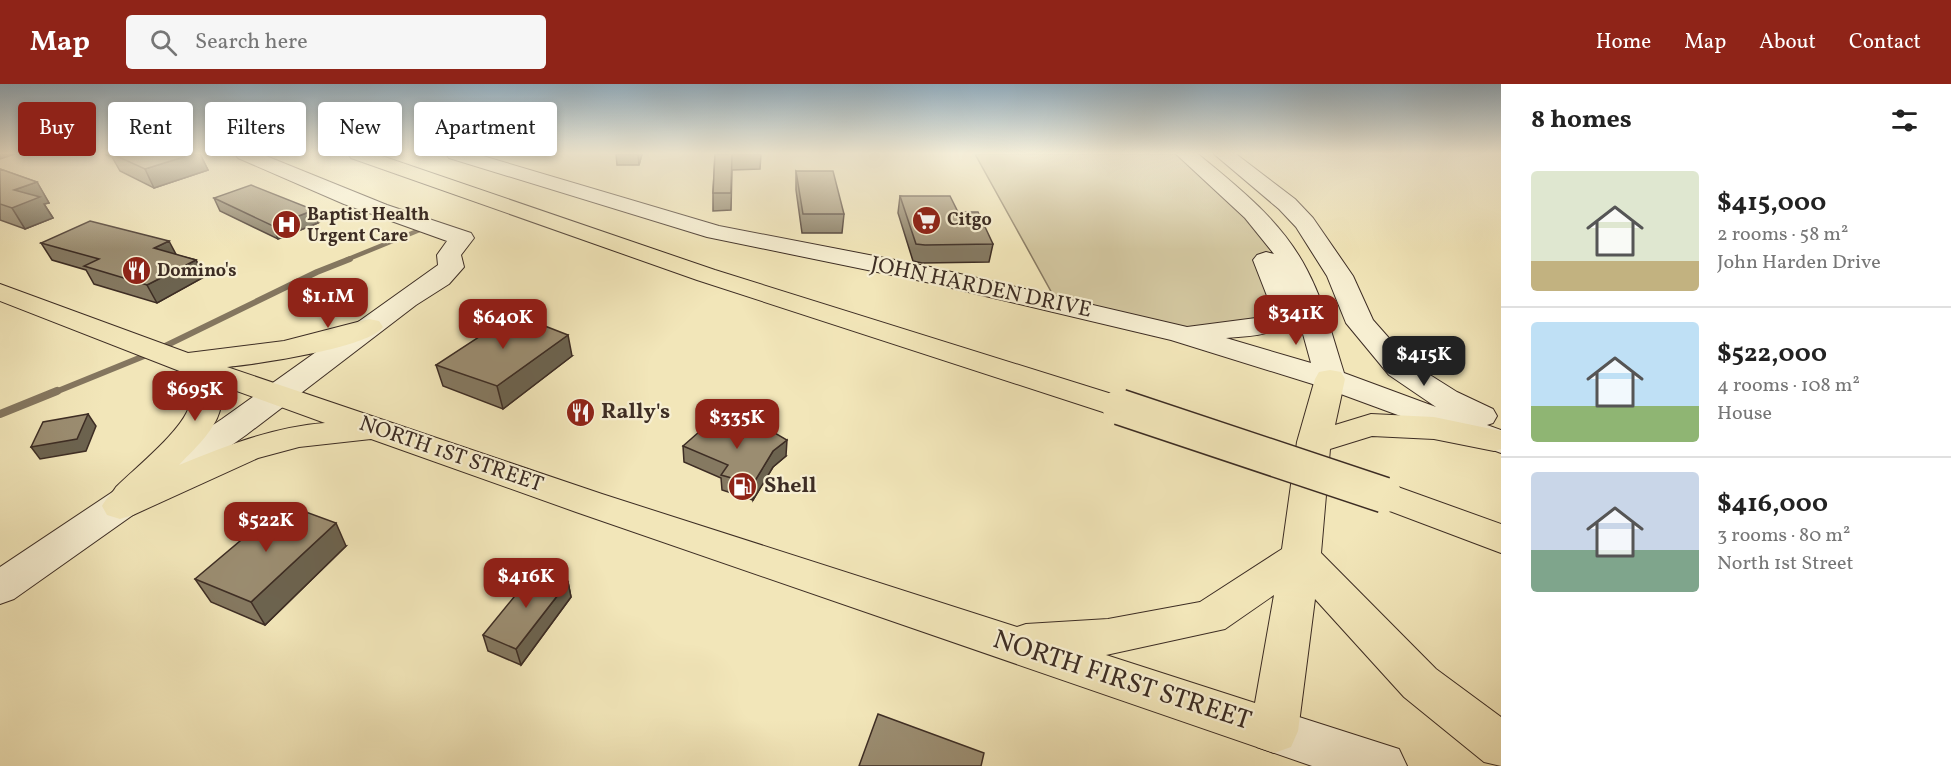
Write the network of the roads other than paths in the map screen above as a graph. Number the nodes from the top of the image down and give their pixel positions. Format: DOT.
graph roads {
  1 [pos="322,186"];
  2 [pos="450,186"];
  3 [pos="480,186"];
  4 [pos="561,186"];
  5 [pos="1222,186"];
  6 [pos="1265,186"];
  7 [pos="1279,197"];
  8 [pos="1246,207"];
  9 [pos="0,292"];
  10 [pos="1351,304"];
  11 [pos="369,327"];
  12 [pos="1179,333"];
  13 [pos="188,363"];
  14 [pos="1330,379"];
  15 [pos="278,395"];
  16 [pos="1121,404"];
  17 [pos="376,429"];
  18 [pos="1499,435"];
  19 [pos="1314,442"];
  20 [pos="1384,490"];
  21 [pos="120,506"];
  22 [pos="1501,528"];
  23 [pos="1501,539"];
  24 [pos="1301,557"];
  25 [pos="0,588"];
  26 [pos="905,609"];
  27 [pos="1009,643"];
  28 [pos="1274,731"];
  29 [pos="1501,746"];
  30 [pos="1382,766"];
  1 -- 11 [label="main road"];
  2 -- 16 [label="main road"];
  3 -- 16 [label="main road"];
  4 -- 12 [label="main road, JOHN HARDEN DRIVE"];
  5 -- 8 [label="main road"];
  6 -- 7 [label="main road"];
  7 -- 8 [label="main road"];
  7 -- 10 [label="main road"];
  8 -- 12 [label="main road"];
  8 -- 14 [label="main road"];
  9 -- 13 [label="main road, NORTH 1ST STREET"];
  10 -- 14 [label="main road"];
  10 -- 18 [label="main road"];
  11 -- 13 [label="main road"];
  11 -- 15 [label="main road"];
  12 -- 14 [label="main road, JOHN HARDEN DRIVE"];
  13 -- 15 [label="main road, NORTH 1ST STREET"];
  13 -- 21 [label="main road"];
  14 -- 18 [label="main road, JOHN HARDEN DRIVE"];
  14 -- 19 [label="main road, NORTH FIRST STREET"];
  15 -- 17 [label="main road, NORTH 1ST STREET"];
  15 -- 21 [label="main road"];
  16 -- 20 [label="main road, bridge"];
  17 -- 21 [label="main road"];
  17 -- 26 [label="main road, NORTH 1ST STREET"];
  18 -- 19 [label="main road"];
  19 -- 24 [label="main road, NORTH FIRST STREET"];
  20 -- 22 [label="main road"];
  20 -- 23 [label="main road"];
  21 -- 25 [label="main road"];
  24 -- 27 [label="main road"];
  24 -- 28 [label="main road, NORTH FIRST STREET"];
  24 -- 29 [label="main road"];
  26 -- 27 [label="main road, NORTH FIRST STREET"];
  27 -- 28 [label="main road, NORTH FIRST STREET"];
  28 -- 30 [label="main road"];
}
